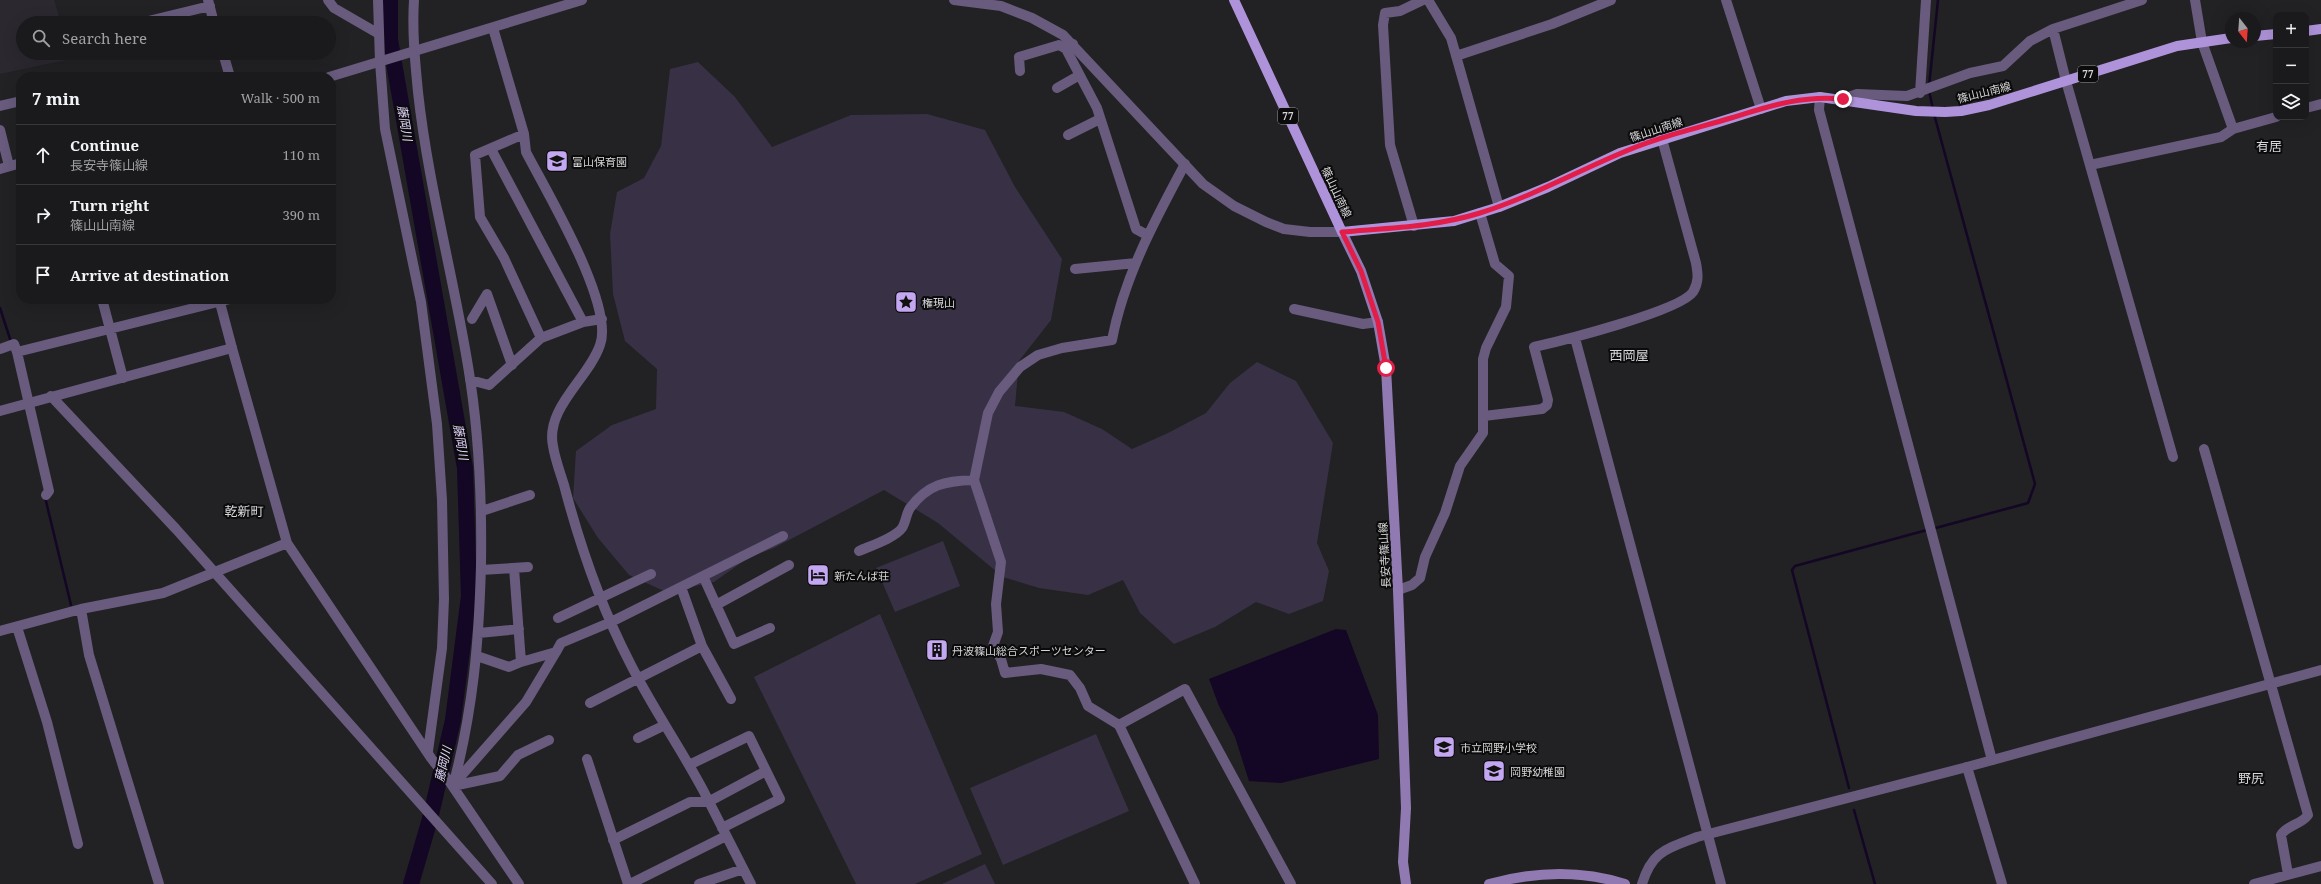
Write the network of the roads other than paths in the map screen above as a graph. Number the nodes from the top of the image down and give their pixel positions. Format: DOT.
graph roads {
  1 [pos="328,0"];
  2 [pos="378,0"];
  3 [pos="414,0"];
  4 [pos="582,0"];
  5 [pos="954,0"];
  6 [pos="1234,0"];
  7 [pos="1423,0"];
  8 [pos="1428,0"];
  9 [pos="1611,0"];
  10 [pos="1726,0"];
  11 [pos="1926,0"];
  12 [pos="2142,0"];
  13 [pos="2195,0"];
  14 [pos="209,3"];
  15 [pos="164,16"];
  16 [pos="212,16"];
  17 [pos="493,28"];
  18 [pos="2053,29"];
  19 [pos="2321,29"];
  20 [pos="2309,31"];
  21 [pos="379,34"];
  22 [pos="2273,34"];
  23 [pos="2261,35"];
  24 [pos="2225,39"];
  25 [pos="2202,42"];
  26 [pos="1069,46"];
  27 [pos="411,53"];
  28 [pos="1456,56"];
  29 [pos="225,60"];
  30 [pos="382,62"];
  31 [pos="1020,71"];
  32 [pos="229,72"];
  33 [pos="336,75"];
  34 [pos="1078,76"];
  35 [pos="2066,81"];
  36 [pos="1057,88"];
  37 [pos="1922,92"];
  38 [pos="1820,97"];
  39 [pos="1843,99"];
  40 [pos="16,102"];
  41 [pos="2321,104"];
  42 [pos="0,106"];
  43 [pos="2309,107"];
  44 [pos="1761,109"];
  45 [pos="2273,118"];
  46 [pos="1100,119"];
  47 [pos="2233,129"];
  48 [pos="0,130"];
  49 [pos="524,134"];
  50 [pos="1068,135"];
  51 [pos="1662,139"];
  52 [pos="491,149"];
  53 [pos="16,164"];
  54 [pos="1185,164"];
  55 [pos="2090,165"];
  56 [pos="5,167"];
  57 [pos="1499,206"];
  58 [pos="1480,213"];
  59 [pos="1414,226"];
  60 [pos="1342,232"];
  61 [pos="1147,235"];
  62 [pos="1136,263"];
  63 [pos="1075,269"];
  64 [pos="104,304"];
  65 [pos="207,304"];
  66 [pos="220,304"];
  67 [pos="1294,309"];
  68 [pos="472,319"];
  69 [pos="602,319"];
  70 [pos="583,322"];
  71 [pos="1378,322"];
  72 [pos="111,329"];
  73 [pos="541,338"];
  74 [pos="1575,338"];
  75 [pos="0,348"];
  76 [pos="232,348"];
  77 [pos="17,352"];
  78 [pos="512,365"];
  79 [pos="123,378"];
  80 [pos="470,380"];
  81 [pos="51,396"];
  82 [pos="30,402"];
  83 [pos="0,410"];
  84 [pos="1484,416"];
  85 [pos="2204,449"];
  86 [pos="2173,456"];
  87 [pos="974,480"];
  88 [pos="46,495"];
  89 [pos="530,495"];
  90 [pos="482,511"];
  91 [pos="783,536"];
  92 [pos="287,543"];
  93 [pos="859,551"];
  94 [pos="789,565"];
  95 [pos="528,567"];
  96 [pos="514,568"];
  97 [pos="481,570"];
  98 [pos="214,572"];
  99 [pos="651,574"];
  100 [pos="703,576"];
  101 [pos="681,587"];
  102 [pos="1398,590"];
  103 [pos="601,597"];
  104 [pos="716,605"];
  105 [pos="81,609"];
  106 [pos="558,618"];
  107 [pos="611,622"];
  108 [pos="17,627"];
  109 [pos="770,628"];
  110 [pos="519,629"];
  111 [pos="0,631"];
  112 [pos="479,633"];
  113 [pos="702,646"];
  114 [pos="556,652"];
  115 [pos="477,656"];
  116 [pos="521,662"];
  117 [pos="2321,670"];
  118 [pos="639,679"];
  119 [pos="2270,684"];
  120 [pos="731,699"];
  121 [pos="590,703"];
  122 [pos="665,725"];
  123 [pos="1119,726"];
  124 [pos="638,738"];
  125 [pos="549,740"];
  126 [pos="430,755"];
  127 [pos="587,759"];
  128 [pos="1992,760"];
  129 [pos="688,765"];
  130 [pos="1967,767"];
  131 [pos="766,771"];
  132 [pos="451,783"];
  133 [pos="708,802"];
  134 [pos="724,832"];
  135 [pos="1707,835"];
  136 [pos="613,840"];
  137 [pos="78,844"];
  138 [pos="2321,866"];
  139 [pos="743,869"];
  140 [pos="2288,874"];
  141 [pos="1509,881"];
  142 [pos="159,884"];
  143 [pos="492,884"];
  144 [pos="519,884"];
  145 [pos="629,884"];
  146 [pos="699,884"];
  147 [pos="751,884"];
  148 [pos="1196,884"];
  149 [pos="1291,884"];
  150 [pos="1406,884"];
  151 [pos="1489,884"];
  152 [pos="1625,884"];
  153 [pos="1642,884"];
  154 [pos="1721,884"];
  155 [pos="2002,884"];
  156 [pos="2254,884"];
  1 -- 21 [label="street"];
  2 -- 21 [label="street"];
  3 -- 27 [label="street"];
  4 -- 17 [label="street"];
  5 -- 26 [label="street"];
  6 -- 60 [label="main road, 篠山山南線 / 77"];
  7 -- 59 [label="street"];
  8 -- 28 [label="street"];
  9 -- 28 [label="street"];
  10 -- 44 [label="street"];
  11 -- 37 [label="street"];
  12 -- 18 [label="street"];
  13 -- 25 [label="street"];
  14 -- 15 [label="street"];
  14 -- 16 [label="street"];
  17 -- 27 [label="street"];
  17 -- 49 [label="street"];
  18 -- 35 [label="street"];
  18 -- 37 [label="street"];
  19 -- 20 [label="main road"];
  21 -- 30 [label="street"];
  22 -- 23 [label="main road"];
  24 -- 25 [label="main road, 篠山山南線 / 77"];
  25 -- 35 [label="main road, 篠山山南線 / 77"];
  25 -- 47 [label="street"];
  26 -- 31 [label="street"];
  26 -- 34 [label="street"];
  26 -- 54 [label="street"];
  27 -- 30 [label="street"];
  27 -- 80 [label="street"];
  28 -- 57 [label="street"];
  29 -- 32 [label="street"];
  30 -- 33 [label="street"];
  30 -- 126 [label="street"];
  34 -- 36 [label="street"];
  34 -- 46 [label="street"];
  35 -- 39 [label="main road, 篠山山南線 / 77"];
  35 -- 55 [label="street"];
  37 -- 39 [label="street"];
  38 -- 39 [label="main road, 篠山山南線 / 77"];
  38 -- 44 [label="main road, 篠山山南線 / 77"];
  38 -- 128 [label="street"];
  40 -- 42 [label="street"];
  41 -- 43 [label="street"];
  44 -- 51 [label="main road, 篠山山南線 / 77"];
  45 -- 47 [label="street"];
  46 -- 50 [label="street"];
  46 -- 61 [label="street"];
  47 -- 55 [label="street"];
  48 -- 56 [label="street"];
  49 -- 52 [label="street"];
  49 -- 69 [label="street"];
  51 -- 57 [label="main road, 篠山山南線 / 77"];
  51 -- 74 [label="street"];
  52 -- 70 [label="street"];
  52 -- 73 [label="street"];
  53 -- 56 [label="street"];
  54 -- 60 [label="street"];
  54 -- 61 [label="street"];
  55 -- 86 [label="street"];
  57 -- 58 [label="main road, 篠山山南線 / 77"];
  58 -- 59 [label="main road, 篠山山南線 / 77"];
  58 -- 84 [label="street"];
  59 -- 60 [label="main road, 篠山山南線 / 77"];
  60 -- 71 [label="main road, 長安寺篠山線"];
  61 -- 62 [label="street"];
  62 -- 63 [label="street"];
  62 -- 87 [label="street"];
  64 -- 72 [label="street"];
  65 -- 72 [label="street"];
  66 -- 76 [label="street"];
  67 -- 71 [label="street"];
  68 -- 78 [label="street"];
  69 -- 70 [label="street"];
  69 -- 103 [label="street"];
  70 -- 73 [label="street"];
  71 -- 102 [label="main road, 長安寺篠山線"];
  72 -- 77 [label="street"];
  72 -- 79 [label="street"];
  73 -- 78 [label="street"];
  74 -- 84 [label="street"];
  74 -- 135 [label="street"];
  75 -- 77 [label="street"];
  76 -- 79 [label="street"];
  76 -- 92 [label="street"];
  77 -- 82 [label="street"];
  78 -- 80 [label="street"];
  79 -- 81 [label="street"];
  80 -- 90 [label="street"];
  81 -- 82 [label="street"];
  81 -- 98 [label="street"];
  82 -- 83 [label="street"];
  82 -- 88 [label="street"];
  84 -- 102 [label="street"];
  85 -- 119 [label="street"];
  87 -- 93 [label="street"];
  87 -- 123 [label="street"];
  89 -- 90 [label="street"];
  90 -- 97 [label="street"];
  91 -- 100 [label="street"];
  92 -- 98 [label="street"];
  92 -- 126 [label="street"];
  94 -- 104 [label="street"];
  95 -- 96 [label="street"];
  96 -- 97 [label="street"];
  96 -- 110 [label="street"];
  97 -- 112 [label="street"];
  98 -- 105 [label="street"];
  98 -- 143 [label="street"];
  99 -- 103 [label="street"];
  100 -- 101 [label="street"];
  100 -- 104 [label="street"];
  101 -- 107 [label="street"];
  101 -- 113 [label="street"];
  102 -- 150 [label="main road, 長安寺篠山線"];
  103 -- 106 [label="street"];
  103 -- 107 [label="street"];
  104 -- 109 [label="street"];
  105 -- 108 [label="street"];
  105 -- 142 [label="street"];
  107 -- 114 [label="street"];
  107 -- 118 [label="street"];
  108 -- 111 [label="street"];
  108 -- 137 [label="street"];
  110 -- 112 [label="street"];
  110 -- 116 [label="street"];
  112 -- 115 [label="street"];
  113 -- 118 [label="street"];
  113 -- 120 [label="street"];
  114 -- 116 [label="street"];
  114 -- 132 [label="street"];
  115 -- 116 [label="street"];
  115 -- 132 [label="street"];
  117 -- 119 [label="street"];
  118 -- 121 [label="street"];
  118 -- 122 [label="street"];
  119 -- 128 [label="street"];
  119 -- 140 [label="street"];
  122 -- 124 [label="street"];
  122 -- 129 [label="street"];
  123 -- 148 [label="street"];
  123 -- 149 [label="street"];
  125 -- 132 [label="street"];
  126 -- 132 [label="street"];
  127 -- 136 [label="street"];
  128 -- 130 [label="street"];
  129 -- 131 [label="street"];
  129 -- 133 [label="street"];
  130 -- 135 [label="street"];
  130 -- 155 [label="street"];
  131 -- 133 [label="street"];
  131 -- 134 [label="street"];
  132 -- 144 [label="street"];
  133 -- 134 [label="street"];
  133 -- 136 [label="street"];
  134 -- 139 [label="street"];
  134 -- 145 [label="street"];
  135 -- 153 [label="street"];
  135 -- 154 [label="street"];
  136 -- 145 [label="street"];
  138 -- 140 [label="street"];
  139 -- 146 [label="street"];
  139 -- 147 [label="street"];
  140 -- 156 [label="street"];
  141 -- 151 [label="main road"];
  141 -- 152 [label="main road"];
}
